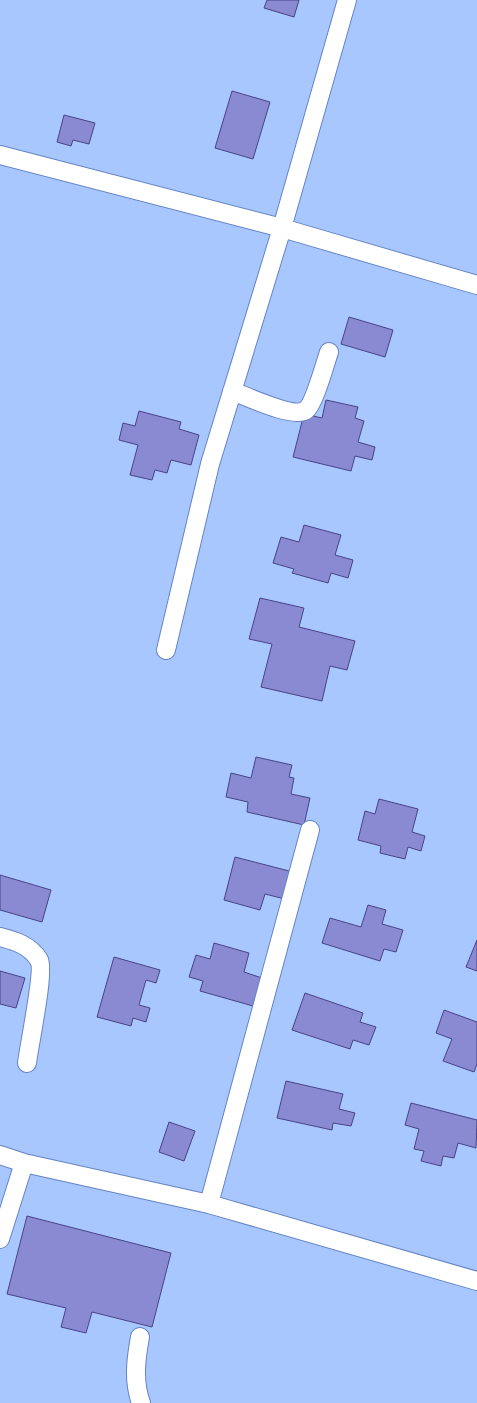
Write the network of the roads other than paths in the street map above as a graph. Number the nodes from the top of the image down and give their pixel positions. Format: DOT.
graph roads {
  1 [pos="347,0"];
  2 [pos="0,155"];
  3 [pos="282,228"];
  4 [pos="477,285"];
  5 [pos="328,352"];
  6 [pos="232,391"];
  7 [pos="166,650"];
  8 [pos="310,830"];
  9 [pos="0,937"];
  10 [pos="26,1063"];
  11 [pos="0,1155"];
  12 [pos="24,1163"];
  13 [pos="209,1204"];
  14 [pos="0,1239"];
  15 [pos="477,1281"];
  16 [pos="140,1337"];
  17 [pos="141,1403"];
  1 -- 3 [label="street"];
  2 -- 3 [label="street"];
  3 -- 4 [label="street"];
  3 -- 6 [label="street"];
  5 -- 6 [label="street"];
  6 -- 7 [label="street"];
  8 -- 13 [label="street"];
  9 -- 10 [label="street"];
  11 -- 12 [label="street"];
  12 -- 13 [label="street"];
  12 -- 14 [label="street"];
  13 -- 15 [label="street"];
  16 -- 17 [label="street"];
}
